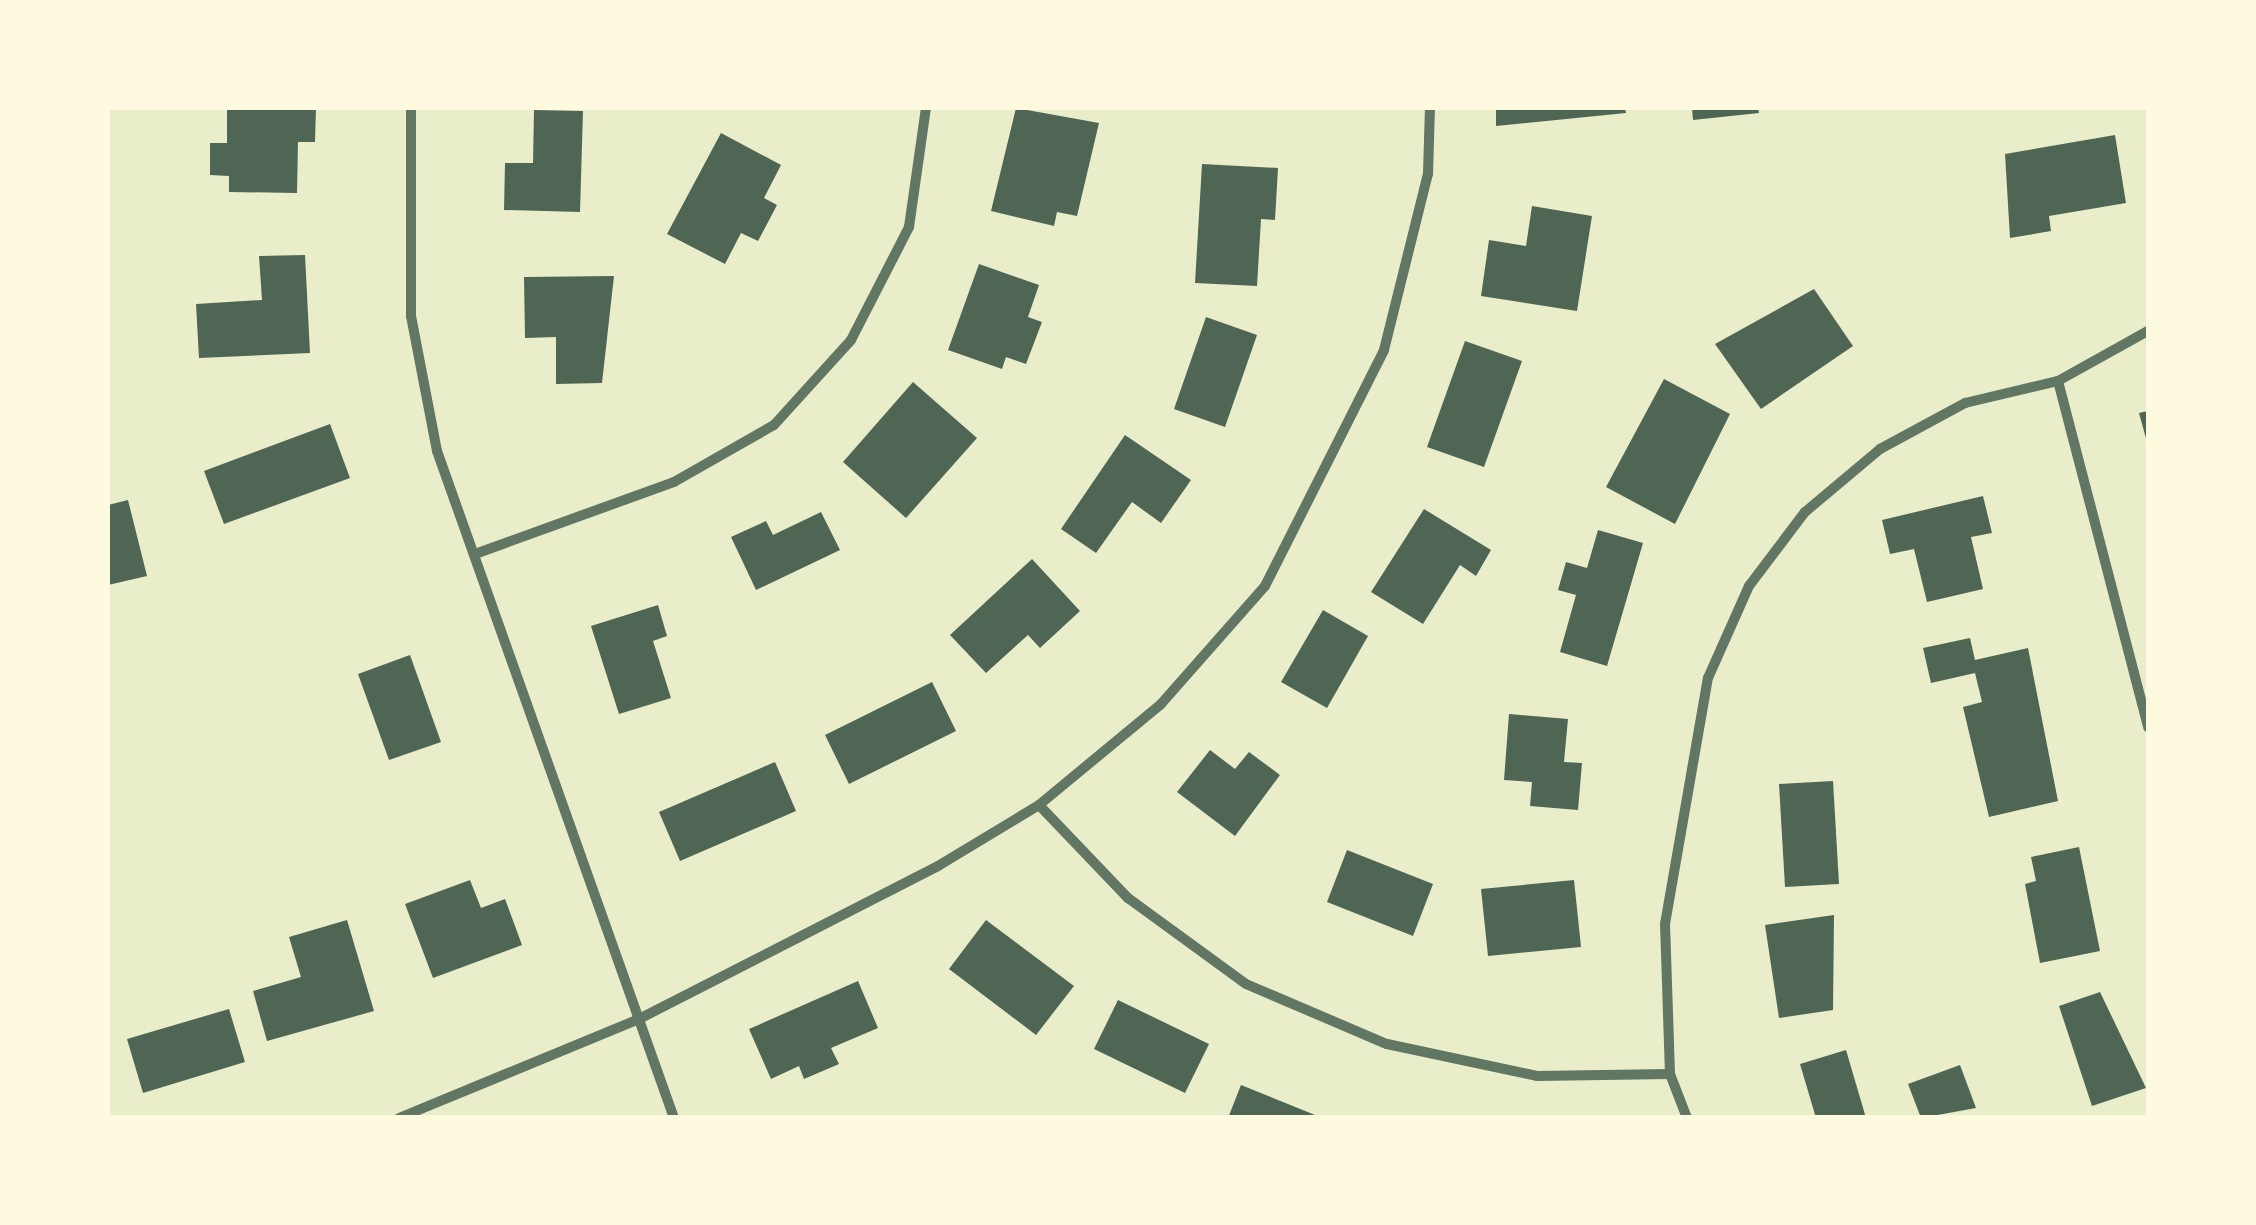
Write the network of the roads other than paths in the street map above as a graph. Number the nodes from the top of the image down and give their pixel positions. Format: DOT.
graph roads {
  1 [pos="410,108"];
  2 [pos="926,108"];
  3 [pos="1430,108"];
  4 [pos="2148,331"];
  5 [pos="2058,381"];
  6 [pos="475,554"];
  7 [pos="2148,727"];
  8 [pos="1039,804"];
  9 [pos="639,1019"];
  10 [pos="1670,1074"];
  11 [pos="399,1118"];
  12 [pos="674,1118"];
  13 [pos="1687,1118"];
  1 -- 6 [label="street"];
  2 -- 6 [label="street"];
  3 -- 8 [label="street"];
  4 -- 5 [label="street"];
  5 -- 7 [label="street"];
  5 -- 10 [label="street"];
  6 -- 9 [label="street"];
  8 -- 9 [label="street"];
  8 -- 10 [label="street"];
  9 -- 11 [label="street"];
  9 -- 12 [label="street"];
  10 -- 13 [label="street"];
}
